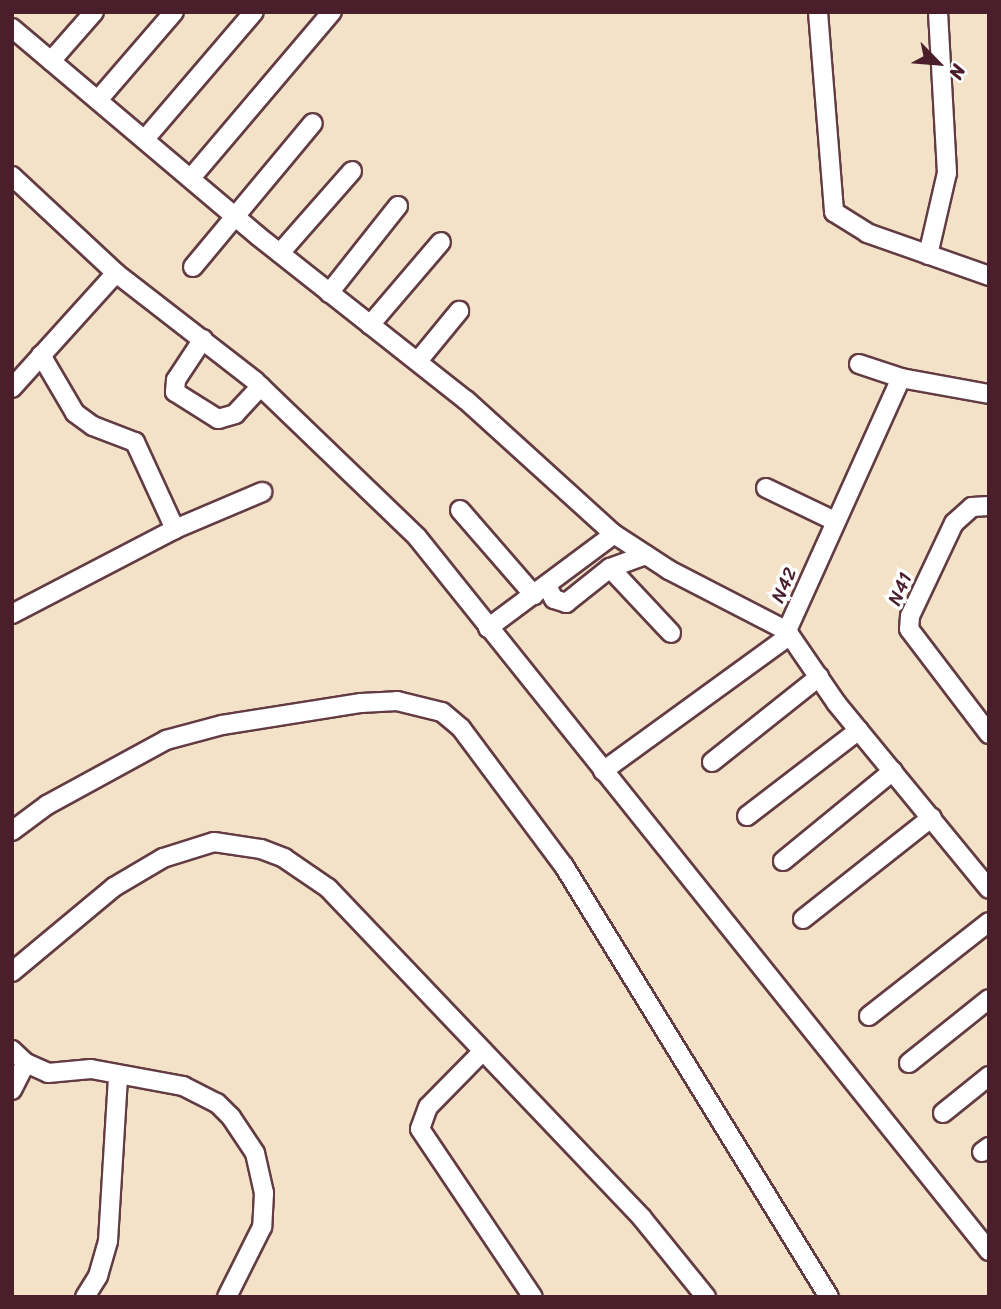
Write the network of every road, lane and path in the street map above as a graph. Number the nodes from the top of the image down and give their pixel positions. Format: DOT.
graph roads {
  1 [pos="94,12"];
  2 [pos="174,12"];
  3 [pos="254,12"];
  4 [pos="332,12"];
  5 [pos="818,12"];
  6 [pos="938,12"];
  7 [pos="12,29"];
  8 [pos="51,61"];
  9 [pos="98,100"];
  10 [pos="313,123"];
  11 [pos="145,139"];
  12 [pos="352,171"];
  13 [pos="12,176"];
  14 [pos="191,178"];
  15 [pos="398,206"];
  16 [pos="235,216"];
  17 [pos="441,242"];
  18 [pos="280,253"];
  19 [pos="928,255"];
  20 [pos="193,267"];
  21 [pos="116,273"];
  22 [pos="989,276"];
  23 [pos="330,293"];
  24 [pos="459,311"];
  25 [pos="370,325"];
  26 [pos="203,339"];
  27 [pos="41,355"];
  28 [pos="418,361"];
  29 [pos="859,364"];
  30 [pos="901,378"];
  31 [pos="261,386"];
  32 [pos="12,388"];
  33 [pos="989,394"];
  34 [pos="766,488"];
  35 [pos="262,492"];
  36 [pos="989,506"];
  37 [pos="460,510"];
  38 [pos="835,521"];
  39 [pos="175,528"];
  40 [pos="614,534"];
  41 [pos="646,555"];
  42 [pos="610,568"];
  43 [pos="540,590"];
  44 [pos="12,614"];
  45 [pos="488,628"];
  46 [pos="671,633"];
  47 [pos="788,633"];
  48 [pos="819,677"];
  49 [pos="859,730"];
  50 [pos="989,734"];
  51 [pos="712,762"];
  52 [pos="603,771"];
  53 [pos="893,771"];
  54 [pos="747,816"];
  55 [pos="932,817"];
  56 [pos="12,831"];
  57 [pos="783,861"];
  58 [pos="989,889"];
  59 [pos="803,919"];
  60 [pos="989,922"];
  61 [pos="12,972"];
  62 [pos="989,999"];
  63 [pos="869,1016"];
  64 [pos="12,1050"];
  65 [pos="483,1051"];
  66 [pos="26,1063"];
  67 [pos="909,1063"];
  68 [pos="118,1076"];
  69 [pos="989,1076"];
  70 [pos="12,1090"];
  71 [pos="943,1113"];
  72 [pos="989,1251"];
  73 [pos="85,1297"];
  74 [pos="227,1297"];
  75 [pos="533,1297"];
  76 [pos="706,1297"];
  77 [pos="830,1297"];
  1 -- 8 [label="street"];
  2 -- 9 [label="street"];
  3 -- 11 [label="street"];
  4 -- 14 [label="street"];
  5 -- 19 [label="street"];
  6 -- 19 [label="street"];
  7 -- 8 [label="street"];
  8 -- 9 [label="street"];
  9 -- 11 [label="street"];
  10 -- 16 [label="street"];
  11 -- 14 [label="street"];
  12 -- 18 [label="street"];
  13 -- 21 [label="street"];
  14 -- 16 [label="street"];
  15 -- 23 [label="street"];
  16 -- 18 [label="street"];
  16 -- 20 [label="street"];
  17 -- 25 [label="street"];
  18 -- 23 [label="street"];
  19 -- 22 [label="street"];
  21 -- 26 [label="street"];
  21 -- 27 [label="street"];
  23 -- 25 [label="street"];
  24 -- 28 [label="street"];
  25 -- 28 [label="street"];
  26 -- 31 [label="street"];
  26 -- 31 [label="street"];
  27 -- 32 [label="street"];
  27 -- 39 [label="street"];
  28 -- 40 [label="street"];
  29 -- 30 [label="street"];
  30 -- 33 [label="street"];
  30 -- 38 [label="street, N42"];
  31 -- 45 [label="street"];
  34 -- 38 [label="street"];
  35 -- 39 [label="street"];
  36 -- 50 [label="street, N41"];
  37 -- 43 [label="street"];
  38 -- 47 [label="street, N42"];
  39 -- 44 [label="street"];
  40 -- 41 [label="street"];
  40 -- 43 [label="street"];
  41 -- 42 [label="street"];
  41 -- 47 [label="street"];
  42 -- 43 [label="street"];
  42 -- 46 [label="street"];
  43 -- 45 [label="street"];
  45 -- 52 [label="street"];
  47 -- 48 [label="street"];
  47 -- 52 [label="street"];
  48 -- 49 [label="street"];
  48 -- 51 [label="street"];
  49 -- 53 [label="street"];
  49 -- 54 [label="street"];
  52 -- 72 [label="street"];
  53 -- 55 [label="street"];
  53 -- 57 [label="street"];
  55 -- 58 [label="street"];
  55 -- 59 [label="street"];
  56 -- 77 [label="street"];
  60 -- 63 [label="street"];
  61 -- 65 [label="street"];
  62 -- 67 [label="street"];
  64 -- 66 [label="street"];
  65 -- 75 [label="street"];
  65 -- 76 [label="street"];
  66 -- 68 [label="street"];
  66 -- 70 [label="street"];
  68 -- 73 [label="street"];
  68 -- 74 [label="street"];
  69 -- 71 [label="street"];
}
